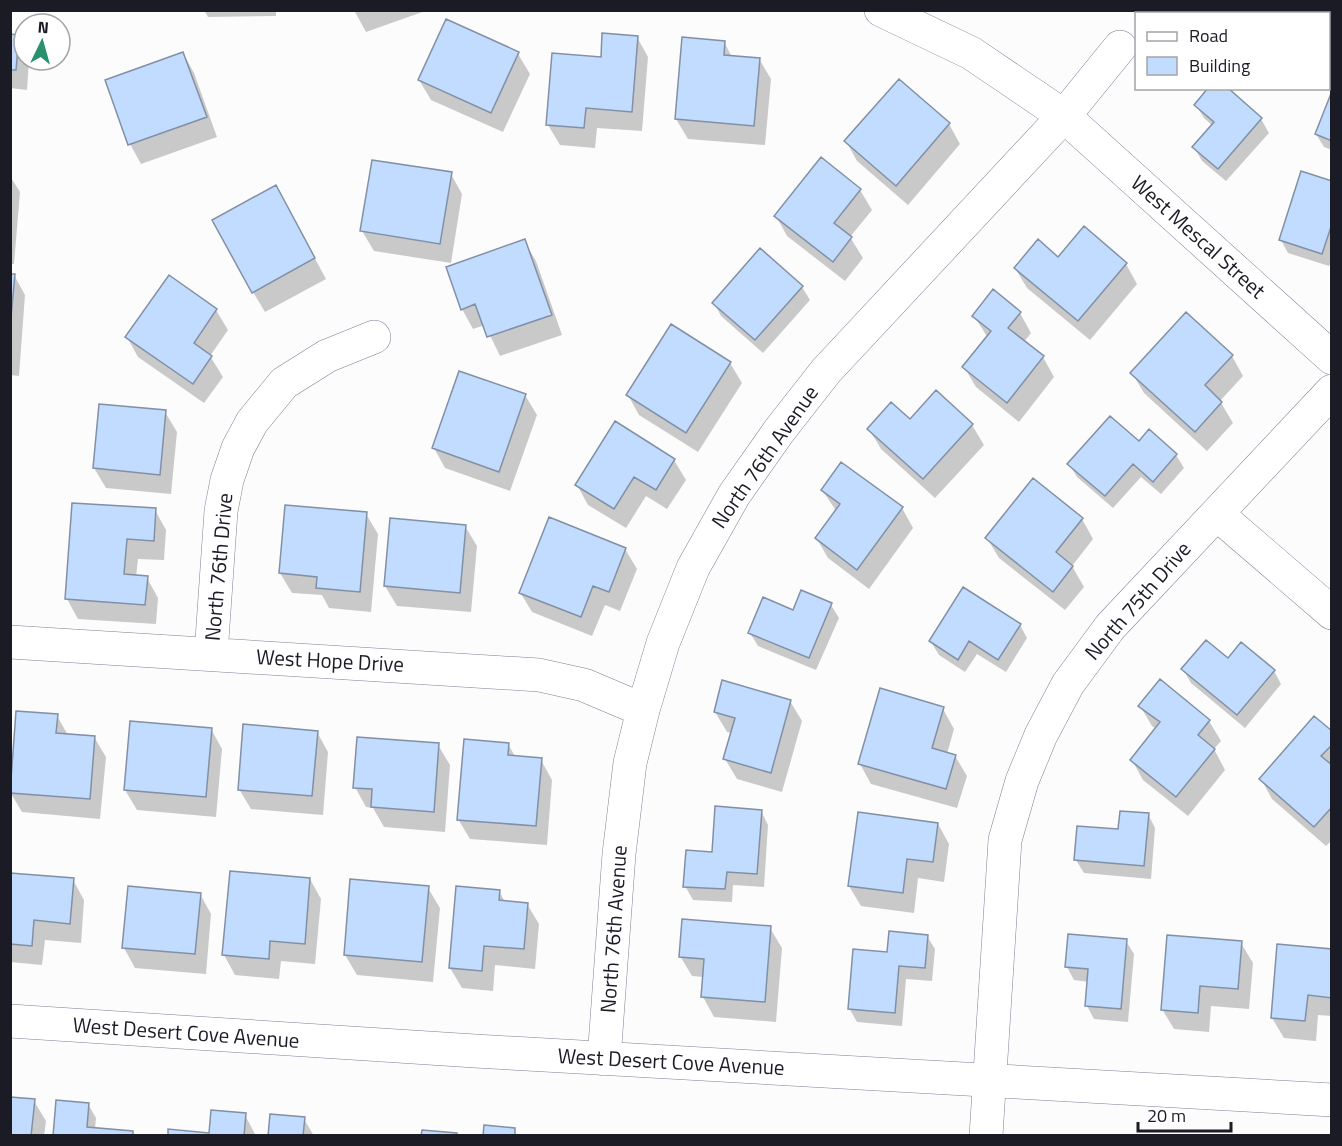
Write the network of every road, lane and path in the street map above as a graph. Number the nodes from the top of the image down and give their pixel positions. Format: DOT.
graph roads {
  1 [pos="881,10"];
  2 [pos="1120,47"];
  3 [pos="1064,116"];
  4 [pos="374,337"];
  5 [pos="1332,358"];
  6 [pos="1332,391"];
  7 [pos="1217,514"];
  8 [pos="1332,613"];
  9 [pos="10,642"];
  10 [pos="211,654"];
  11 [pos="643,710"];
  12 [pos="10,1021"];
  13 [pos="604,1059"];
  14 [pos="989,1080"];
  15 [pos="1332,1100"];
  16 [pos="986,1136"];
  1 -- 3 [label="street, West Mescal Street"];
  2 -- 3 [label="street"];
  3 -- 5 [label="street, West Mescal Street"];
  3 -- 11 [label="street, North 76th Avenue"];
  4 -- 10 [label="street, North 76th Drive"];
  6 -- 7 [label="street, North 75th Drive"];
  7 -- 8 [label="street"];
  7 -- 14 [label="street, North 75th Drive"];
  9 -- 10 [label="street, West Hope Drive"];
  10 -- 11 [label="street, West Hope Drive"];
  11 -- 13 [label="street, North 76th Avenue"];
  12 -- 13 [label="street, West Desert Cove Avenue"];
  13 -- 14 [label="street, West Desert Cove Avenue"];
  14 -- 15 [label="street, West Desert Cove Avenue"];
  14 -- 16 [label="street, North 75th Drive"];
}
